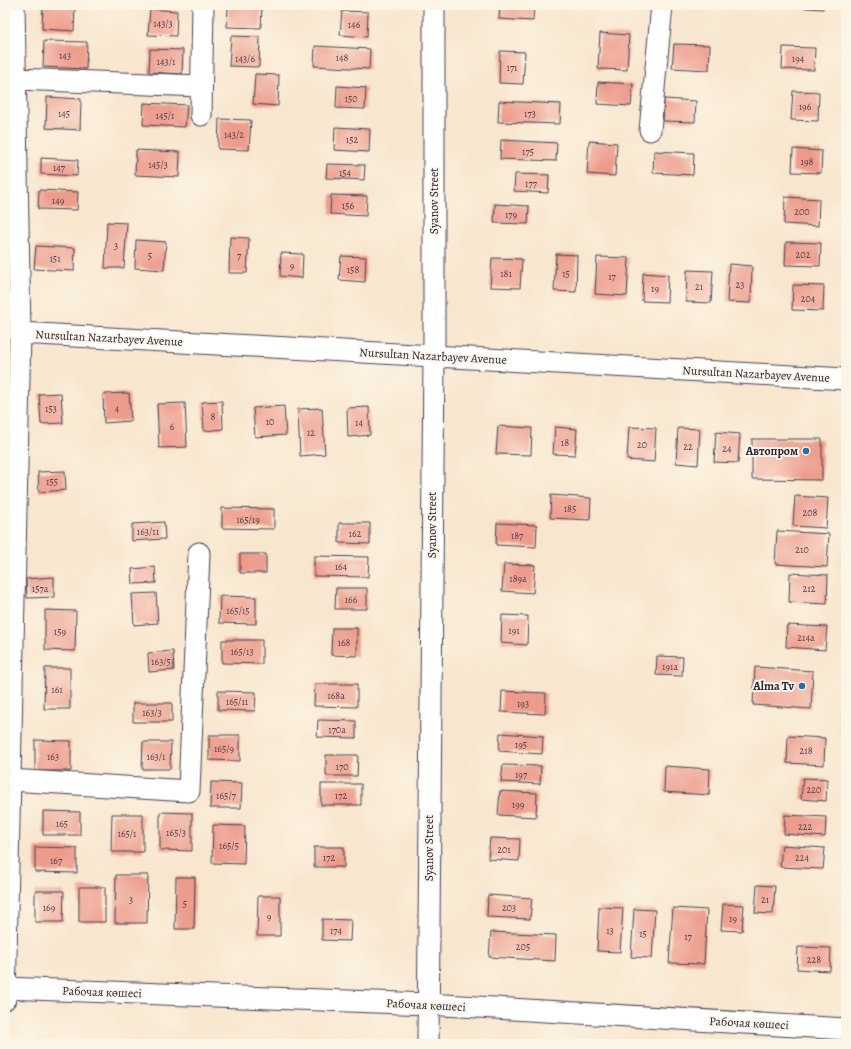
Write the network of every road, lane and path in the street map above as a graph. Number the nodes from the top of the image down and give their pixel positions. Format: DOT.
graph roads {
  1 [pos="14,5"];
  2 [pos="203,5"];
  3 [pos="434,5"];
  4 [pos="662,5"];
  5 [pos="15,79"];
  6 [pos="201,86"];
  7 [pos="200,115"];
  8 [pos="650,130"];
  9 [pos="20,333"];
  10 [pos="434,356"];
  11 [pos="846,379"];
  12 [pos="199,554"];
  13 [pos="10,780"];
  14 [pos="5,988"];
  15 [pos="5,999"];
  16 [pos="428,1004"];
  17 [pos="846,1029"];
  18 [pos="428,1044"];
  1 -- 5 [label="street"];
  2 -- 6 [label="street"];
  3 -- 10 [label="street, Syanov Street"];
  4 -- 8 [label="street"];
  5 -- 6 [label="street"];
  5 -- 9 [label="street"];
  6 -- 7 [label="street"];
  9 -- 10 [label="street, Nursultan Nazarbayev Avenue"];
  9 -- 13 [label="street"];
  10 -- 11 [label="street, Nursultan Nazarbayev Avenue"];
  10 -- 16 [label="street, Syanov Street"];
  12 -- 13 [label="street"];
  13 -- 14 [label="street"];
  14 -- 15 [label="street"];
  14 -- 16 [label="street, Рабочая көшесі"];
  16 -- 17 [label="street, Рабочая көшесі"];
  16 -- 18 [label="street, Syanov Street"];
}
